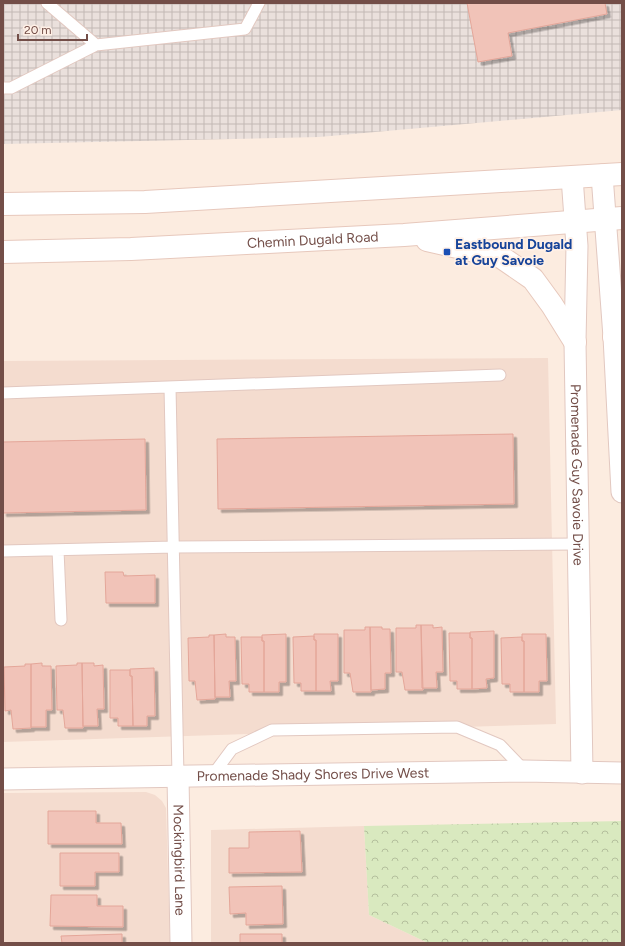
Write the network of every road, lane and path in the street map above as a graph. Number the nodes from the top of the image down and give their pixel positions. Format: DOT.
graph roads {
  1 [pos="46,3"];
  2 [pos="259,3"];
  3 [pos="96,45"];
  4 [pos="3,88"];
  5 [pos="612,175"];
  6 [pos="572,177"];
  7 [pos="3,204"];
  8 [pos="613,218"];
  9 [pos="575,222"];
  10 [pos="404,235"];
  11 [pos="3,252"];
  12 [pos="622,316"];
  13 [pos="614,337"];
  14 [pos="575,342"];
  15 [pos="500,375"];
  16 [pos="170,387"];
  17 [pos="3,393"];
  18 [pos="622,492"];
  19 [pos="579,544"];
  20 [pos="174,547"];
  21 [pos="3,550"];
  22 [pos="58,550"];
  23 [pos="61,620"];
  24 [pos="524,771"];
  25 [pos="582,772"];
  26 [pos="622,773"];
  27 [pos="212,776"];
  28 [pos="178,777"];
  29 [pos="3,779"];
  30 [pos="181,943"];
  1 -- 3 [label="lane"];
  2 -- 3 [label="lane"];
  3 -- 4 [label="lane"];
  5 -- 6 [label="main road"];
  5 -- 8 [label="street"];
  6 -- 7 [label="main road"];
  6 -- 9 [label="street, Promenade Guy Savoie Drive"];
  8 -- 9 [label="main road, Chemin Dugald Road"];
  8 -- 13 [label="street"];
  9 -- 10 [label="main road, Chemin Dugald Road"];
  9 -- 14 [label="street, Promenade Guy Savoie Drive"];
  10 -- 11 [label="main road, Chemin Dugald Road"];
  10 -- 14 [label="main road"];
  12 -- 13 [label="main road"];
  13 -- 18 [label="street"];
  14 -- 19 [label="street, Promenade Guy Savoie Drive"];
  15 -- 16 [label="lane"];
  16 -- 17 [label="lane"];
  16 -- 20 [label="lane"];
  19 -- 20 [label="lane"];
  19 -- 25 [label="street, Promenade Guy Savoie Drive"];
  20 -- 22 [label="lane"];
  20 -- 28 [label="lane"];
  21 -- 22 [label="lane"];
  22 -- 23 [label="lane"];
  24 -- 25 [label="street, Promenade Shady Shores Drive West"];
  24 -- 27 [label="street, Promenade Shady Shores Drive West"];
  24 -- 27 [label="lane"];
  25 -- 26 [label="street, Promenade Shady Shores Drive West"];
  27 -- 28 [label="street, Promenade Shady Shores Drive West"];
  28 -- 29 [label="street, Promenade Shady Shores Drive West"];
  28 -- 30 [label="street, Mockingbird Lane"];
}
